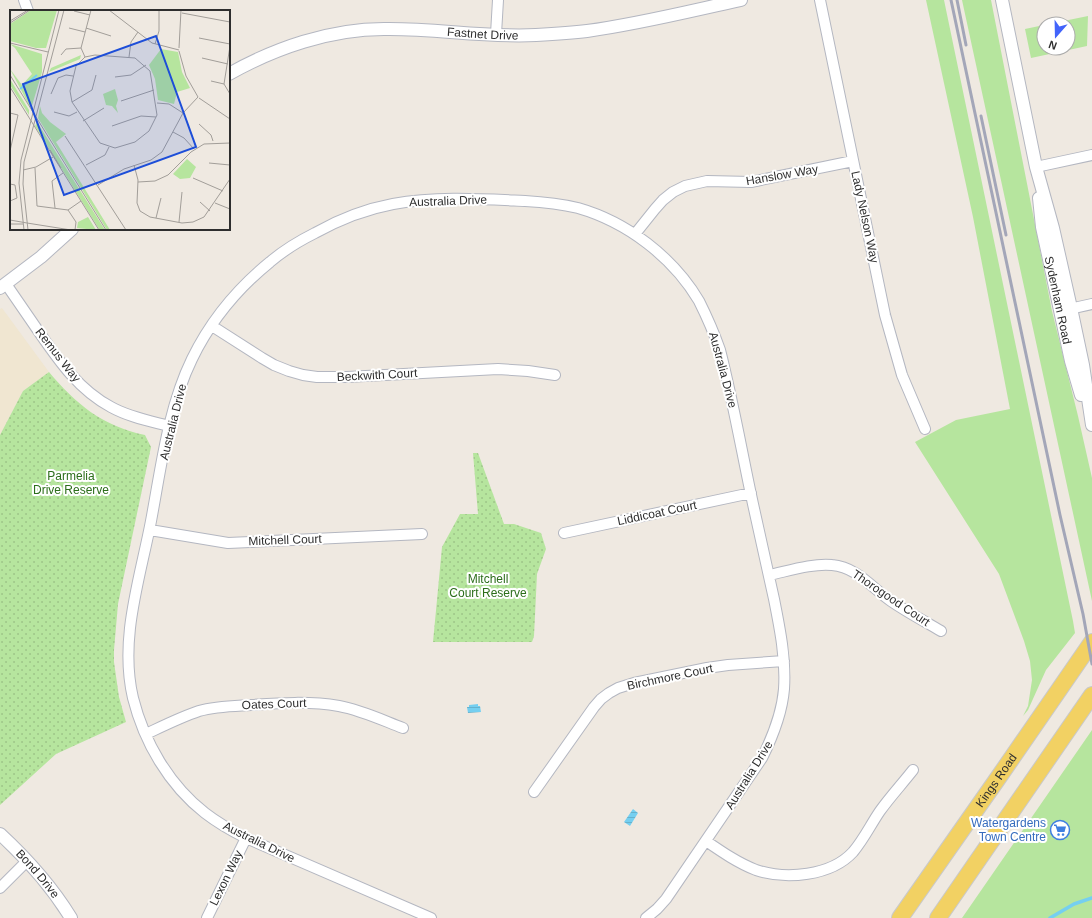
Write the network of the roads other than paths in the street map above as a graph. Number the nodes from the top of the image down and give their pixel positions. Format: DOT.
graph roads {
  1 [pos="24,0"];
  2 [pos="498,0"];
  3 [pos="741,0"];
  4 [pos="820,0"];
  5 [pos="1002,0"];
  6 [pos="28,10"];
  7 [pos="496,34"];
  8 [pos="230,73"];
  9 [pos="1092,156"];
  10 [pos="853,161"];
  11 [pos="1036,167"];
  12 [pos="71,230"];
  13 [pos="635,234"];
  14 [pos="3,286"];
  15 [pos="1092,304"];
  16 [pos="1065,309"];
  17 [pos="212,326"];
  18 [pos="555,375"];
  19 [pos="1092,425"];
  20 [pos="169,426"];
  21 [pos="925,429"];
  22 [pos="1092,430"];
  23 [pos="751,493"];
  24 [pos="150,530"];
  25 [pos="564,533"];
  26 [pos="422,534"];
  27 [pos="769,575"];
  28 [pos="941,631"];
  29 [pos="1092,642"];
  30 [pos="784,661"];
  31 [pos="1092,695"];
  32 [pos="403,728"];
  33 [pos="146,734"];
  34 [pos="913,770"];
  35 [pos="534,792"];
  36 [pos="0,834"];
  37 [pos="246,838"];
  38 [pos="706,841"];
  39 [pos="27,861"];
  40 [pos="0,888"];
  41 [pos="71,918"];
  42 [pos="207,918"];
  43 [pos="431,918"];
  44 [pos="646,918"];
  45 [pos="900,918"];
  46 [pos="938,918"];
  1 -- 6 [label="street"];
  2 -- 7 [label="street"];
  3 -- 7 [label="street, Fastnet Drive"];
  4 -- 10 [label="street, Lady Nelson Way"];
  5 -- 11 [label="street, Sydenham Road"];
  7 -- 8 [label="street, Fastnet Drive"];
  9 -- 11 [label="street"];
  10 -- 13 [label="street, Hanslow Way"];
  10 -- 21 [label="street, Lady Nelson Way"];
  11 -- 16 [label="street, Sydenham Road"];
  12 -- 14 [label="street"];
  13 -- 17 [label="street, Australia Drive"];
  13 -- 23 [label="street, Australia Drive"];
  14 -- 20 [label="street, Remus Way"];
  15 -- 16 [label="street"];
  16 -- 19 [label="street, Sydenham Road"];
  16 -- 22 [label="street, Sydenham Road"];
  17 -- 18 [label="street, Beckwith Court"];
  17 -- 20 [label="street, Australia Drive"];
  20 -- 24 [label="street, Australia Drive"];
  23 -- 25 [label="street, Liddicoat Court"];
  23 -- 27 [label="street, Australia Drive"];
  24 -- 26 [label="street, Mitchell Court"];
  24 -- 33 [label="street, Australia Drive"];
  27 -- 28 [label="street, Thorogood Court"];
  27 -- 30 [label="street, Australia Drive"];
  29 -- 45 [label="main road, Kings Road"];
  30 -- 35 [label="street, Birchmore Court"];
  30 -- 38 [label="street, Australia Drive"];
  31 -- 46 [label="main road"];
  32 -- 33 [label="street, Oates Court"];
  33 -- 37 [label="street, Australia Drive"];
  34 -- 38 [label="street"];
  36 -- 39 [label="street, Bond Drive"];
  37 -- 42 [label="street, Lexon Way"];
  37 -- 43 [label="street, Australia Drive"];
  38 -- 44 [label="street, Australia Drive"];
  39 -- 40 [label="street"];
  39 -- 41 [label="street, Bond Drive"];
}
